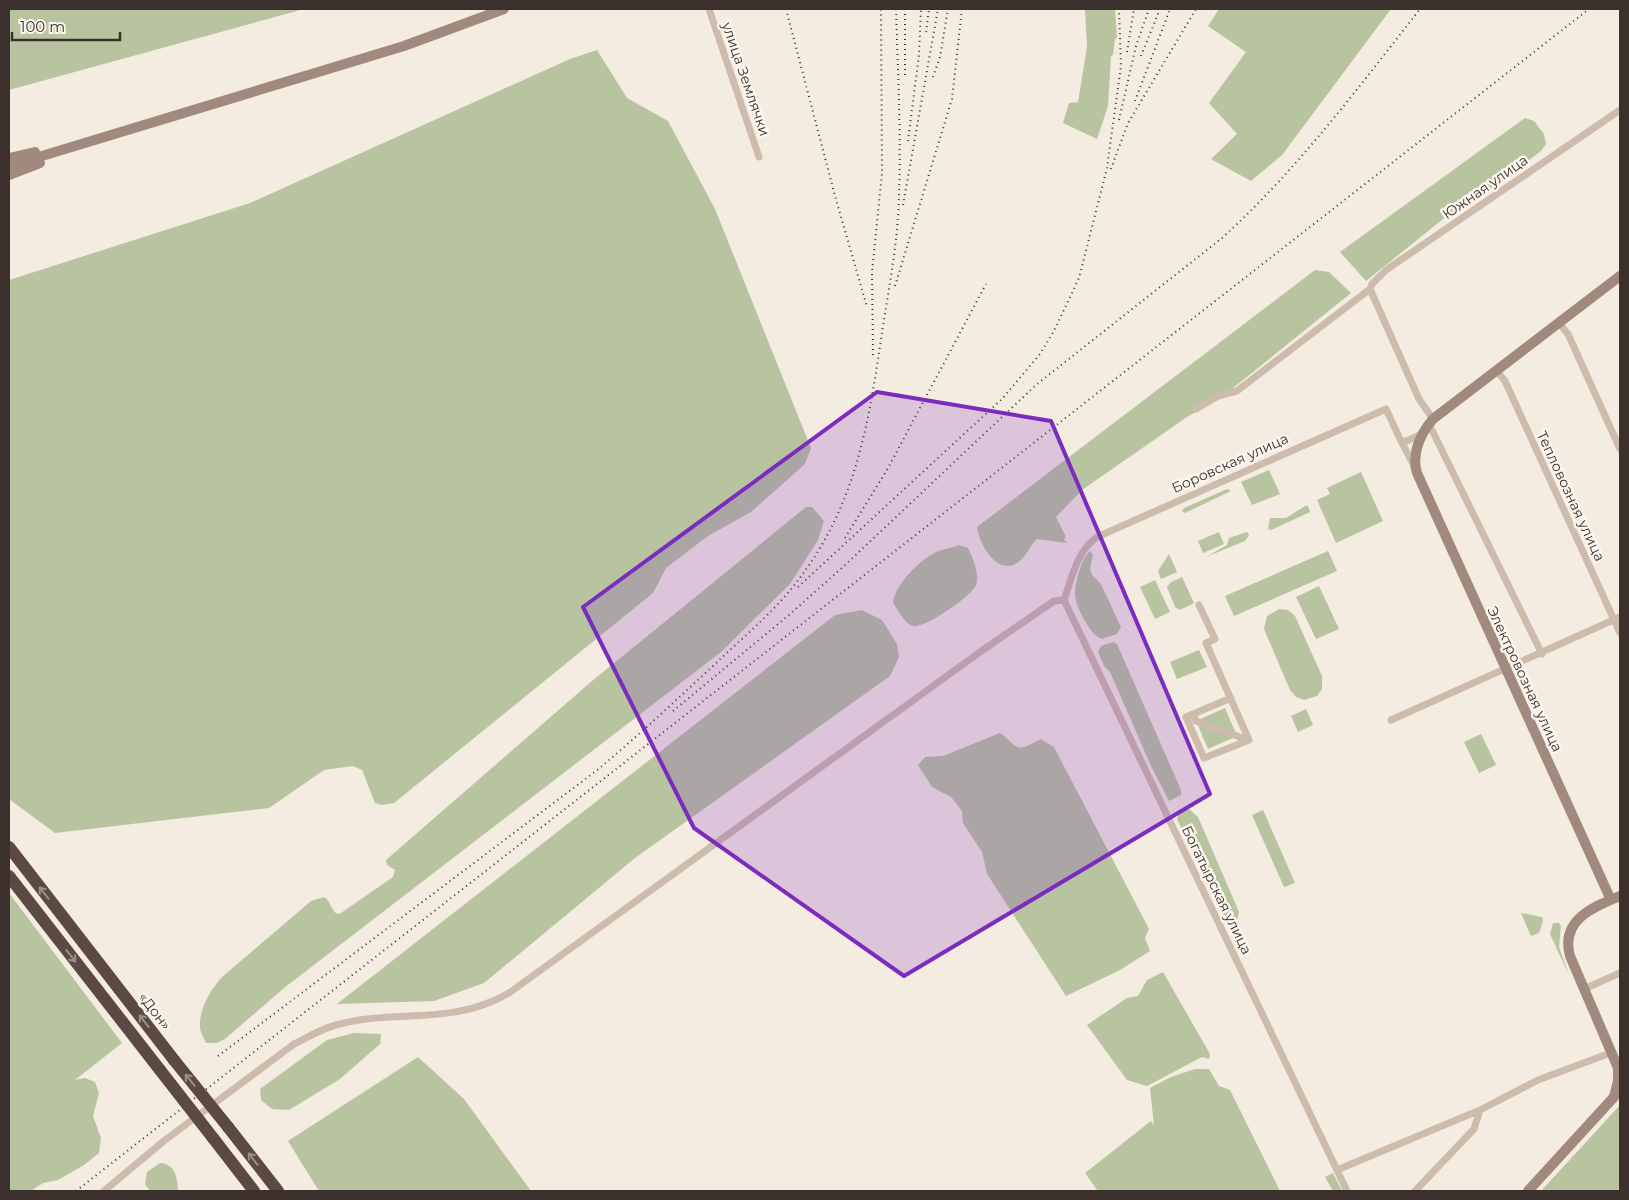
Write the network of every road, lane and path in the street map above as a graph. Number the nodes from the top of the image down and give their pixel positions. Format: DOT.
graph roads {
  1 [pos="504,9"];
  2 [pos="708,9"];
  3 [pos="1620,110"];
  4 [pos="116,133"];
  5 [pos="759,157"];
  6 [pos="9,158"];
  7 [pos="9,166"];
  8 [pos="9,175"];
  9 [pos="1620,276"];
  10 [pos="1370,289"];
  11 [pos="1559,323"];
  12 [pos="1496,370"];
  13 [pos="1196,409"];
  14 [pos="1431,421"];
  15 [pos="1422,434"];
  16 [pos="1402,443"];
  17 [pos="1620,449"];
  18 [pos="1416,469"];
  19 [pos="1064,600"];
  20 [pos="1199,605"];
  21 [pos="1618,618"];
  22 [pos="1620,633"];
  23 [pos="1542,654"];
  24 [pos="1506,670"];
  25 [pos="1231,698"];
  26 [pos="1192,714"];
  27 [pos="1392,720"];
  28 [pos="1248,740"];
  29 [pos="9,847"];
  30 [pos="9,876"];
  31 [pos="1616,898"];
  32 [pos="1620,973"];
  33 [pos="1584,989"];
  34 [pos="1613,1052"];
  35 [pos="1480,1110"];
  36 [pos="1337,1170"];
  37 [pos="104,1191"];
  38 [pos="254,1191"];
  39 [pos="278,1191"];
  40 [pos="1347,1191"];
  41 [pos="1415,1191"];
  42 [pos="1528,1191"];
  1 -- 4 [label="street"];
  2 -- 5 [label="street, улица Землячки"];
  3 -- 10 [label="street, Южная улица"];
  4 -- 6 [label="street"];
  4 -- 7 [label="street"];
  4 -- 8 [label="street"];
  9 -- 11 [label="street"];
  10 -- 13 [label="street, Южная улица"];
  10 -- 14 [label="street"];
  11 -- 12 [label="street"];
  11 -- 17 [label="street"];
  12 -- 14 [label="street"];
  12 -- 21 [label="street, Тепловозная улица"];
  14 -- 15 [label="street"];
  14 -- 23 [label="street"];
  15 -- 16 [label="street"];
  15 -- 18 [label="street"];
  16 -- 18 [label="street"];
  16 -- 19 [label="street, Боровская улица"];
  18 -- 24 [label="street, Электровозная улица"];
  19 -- 36 [label="street, Богатырская улица"];
  19 -- 37 [label="street"];
  20 -- 25 [label="street"];
  21 -- 22 [label="street, Тепловозная улица"];
  21 -- 23 [label="street"];
  23 -- 24 [label="street"];
  24 -- 27 [label="street"];
  24 -- 31 [label="street, Электровозная улица"];
  25 -- 26 [label="street"];
  25 -- 28 [label="street"];
  26 -- 28 [label="street"];
  26 -- 28 [label="street"];
  39 -- 29 [label="highway, «Дон», one-way, bridge"];
  30 -- 38 [label="highway, one-way, bridge"];
  31 -- 33 [label="street"];
  32 -- 33 [label="street"];
  33 -- 34 [label="street"];
  34 -- 35 [label="street"];
  34 -- 42 [label="street"];
  35 -- 36 [label="street"];
  35 -- 41 [label="street"];
  36 -- 40 [label="street, Богатырская улица"];
}
